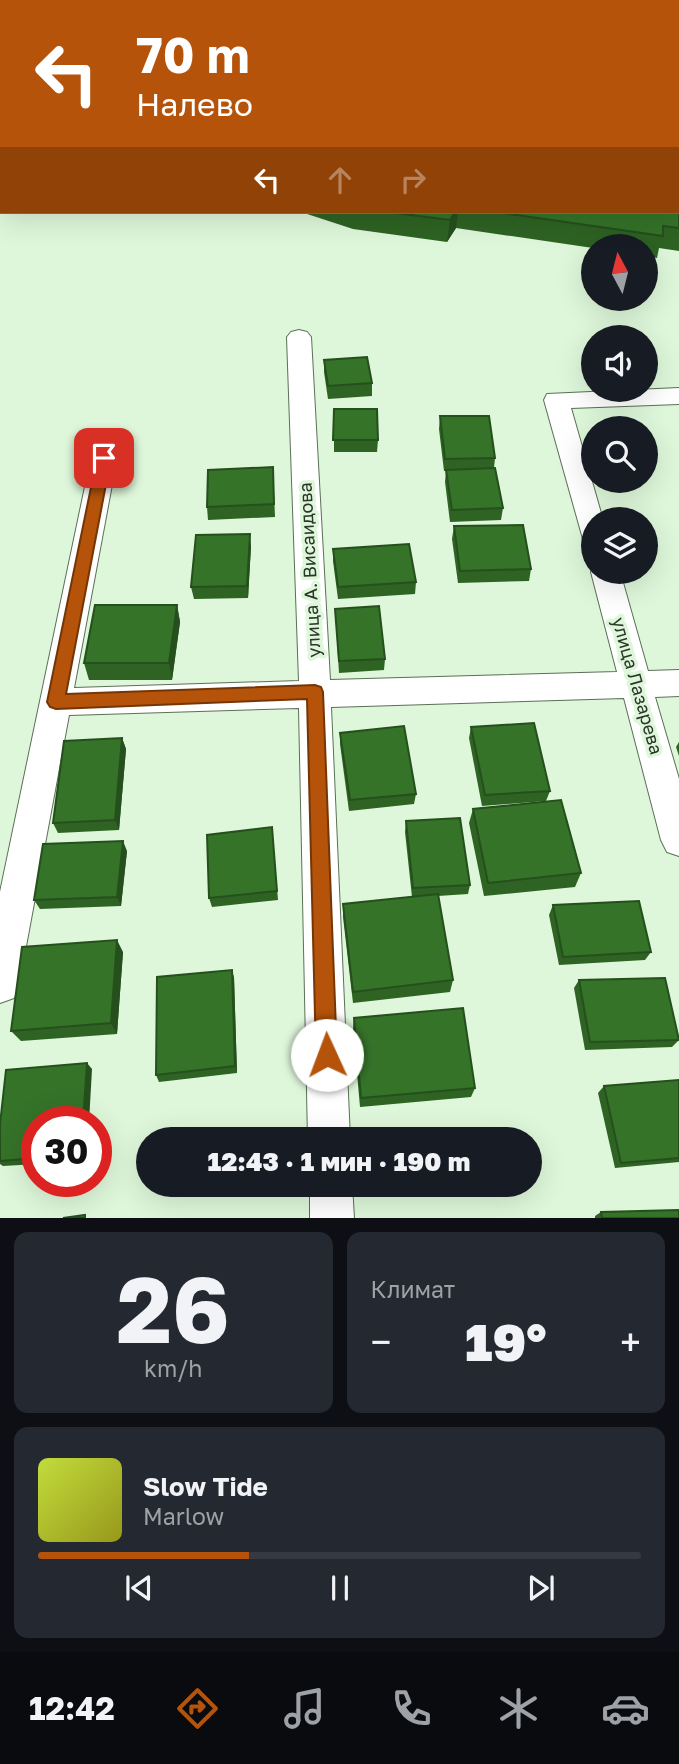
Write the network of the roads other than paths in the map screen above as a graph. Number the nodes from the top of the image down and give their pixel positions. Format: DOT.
graph roads {
  1 [pos="299,337"];
  2 [pos="679,396"];
  3 [pos="104,458"];
  4 [pos="586,507"];
  5 [pos="608,584"];
  6 [pos="679,683"];
  7 [pos="637,684"];
  8 [pos="315,692"];
  9 [pos="56,702"];
  10 [pos="679,840"];
  11 [pos="0,984"];
  12 [pos="329,1127"];
  13 [pos="331,1197"];
  14 [pos="332,1218"];
  1 -- 8 [label="street, улица А. Висаидова"];
  2 -- 4 [label="street"];
  3 -- 9 [label="street"];
  5 -- 7 [label="street, улица Лазарева"];
  6 -- 7 [label="street"];
  7 -- 8 [label="street"];
  7 -- 10 [label="street, улица Лазарева"];
  8 -- 9 [label="street"];
  8 -- 12 [label="street, улица А. Висаидова"];
  9 -- 11 [label="street"];
  13 -- 14 [label="street"];
}
